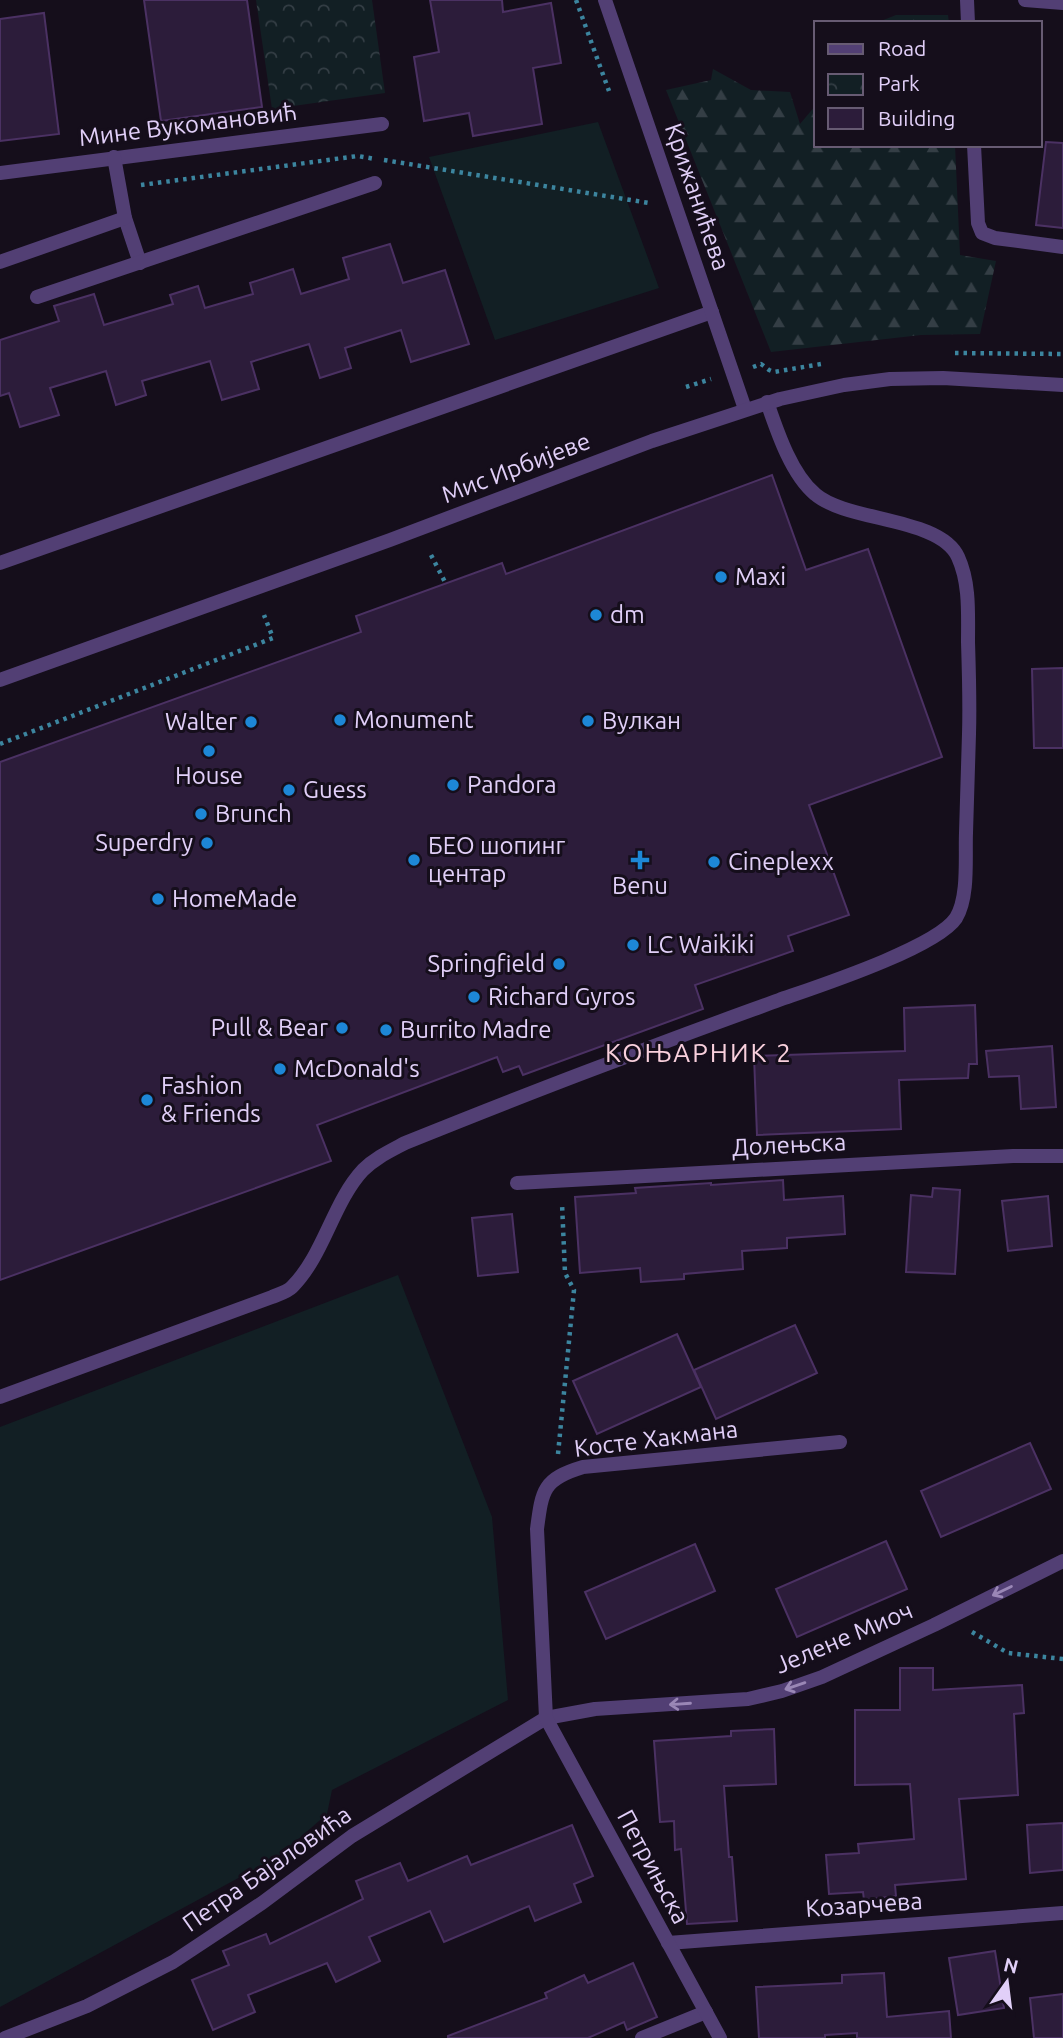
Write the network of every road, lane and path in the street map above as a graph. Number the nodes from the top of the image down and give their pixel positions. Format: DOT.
graph roads {
  1 [pos="605,0"];
  2 [pos="967,0"];
  3 [pos="1025,0"];
  4 [pos="1063,3"];
  5 [pos="968,21"];
  6 [pos="382,124"];
  7 [pos="974,147"];
  8 [pos="114,157"];
  9 [pos="0,173"];
  10 [pos="375,183"];
  11 [pos="120,188"];
  12 [pos="649,203"];
  13 [pos="125,219"];
  14 [pos="1063,247"];
  15 [pos="0,262"];
  16 [pos="140,263"];
  17 [pos="37,298"];
  18 [pos="712,312"];
  19 [pos="1063,385"];
  20 [pos="767,402"];
  21 [pos="745,408"];
  22 [pos="431,555"];
  23 [pos="0,563"];
  24 [pos="446,584"];
  25 [pos="264,615"];
  26 [pos="0,680"];
  27 [pos="0,744"];
  28 [pos="1063,1156"];
  29 [pos="561,1180"];
  30 [pos="517,1183"];
  31 [pos="0,1396"];
  32 [pos="840,1442"];
  33 [pos="555,1479"];
  34 [pos="1063,1561"];
  35 [pos="948,1618"];
  36 [pos="1063,1659"];
  37 [pos="546,1718"];
  38 [pos="1063,1913"];
  39 [pos="668,1943"];
  40 [pos="706,2012"];
  41 [pos="5,2038"];
  42 [pos="642,2038"];
  43 [pos="720,2038"];
  1 -- 18 [label="street, Крижанићева"];
  2 -- 5 [label="street"];
  3 -- 4 [label="street"];
  6 -- 8 [label="street, Мине Вукомановић"];
  7 -- 14 [label="street"];
  8 -- 9 [label="street, Мине Вукомановић"];
  8 -- 11 [label="street"];
  10 -- 16 [label="street"];
  11 -- 12 [label="path"];
  11 -- 13 [label="street"];
  13 -- 15 [label="street"];
  13 -- 16 [label="street"];
  16 -- 17 [label="street"];
  18 -- 21 [label="street, Крижанићева"];
  18 -- 23 [label="street"];
  19 -- 20 [label="street, Мис Ирбијеве"];
  20 -- 21 [label="street, Мис Ирбијеве"];
  20 -- 31 [label="street"];
  21 -- 26 [label="street, Мис Ирбијеве"];
  22 -- 24 [label="path"];
  25 -- 27 [label="path"];
  28 -- 29 [label="street, Долењска"];
  29 -- 30 [label="street, Долењска"];
  29 -- 33 [label="path"];
  32 -- 33 [label="street, Косте Хакмана"];
  33 -- 37 [label="street, Косте Хакмана"];
  34 -- 35 [label="street, Јелене Миоч, one-way"];
  35 -- 36 [label="path"];
  35 -- 37 [label="street, Јелене Миоч, one-way"];
  37 -- 39 [label="street, Петрињска"];
  37 -- 41 [label="street, Петра Бајаловића"];
  38 -- 39 [label="street, Козарчева"];
  39 -- 40 [label="street, Петрињска"];
  40 -- 42 [label="street"];
  40 -- 43 [label="street, Петрињска"];
}
